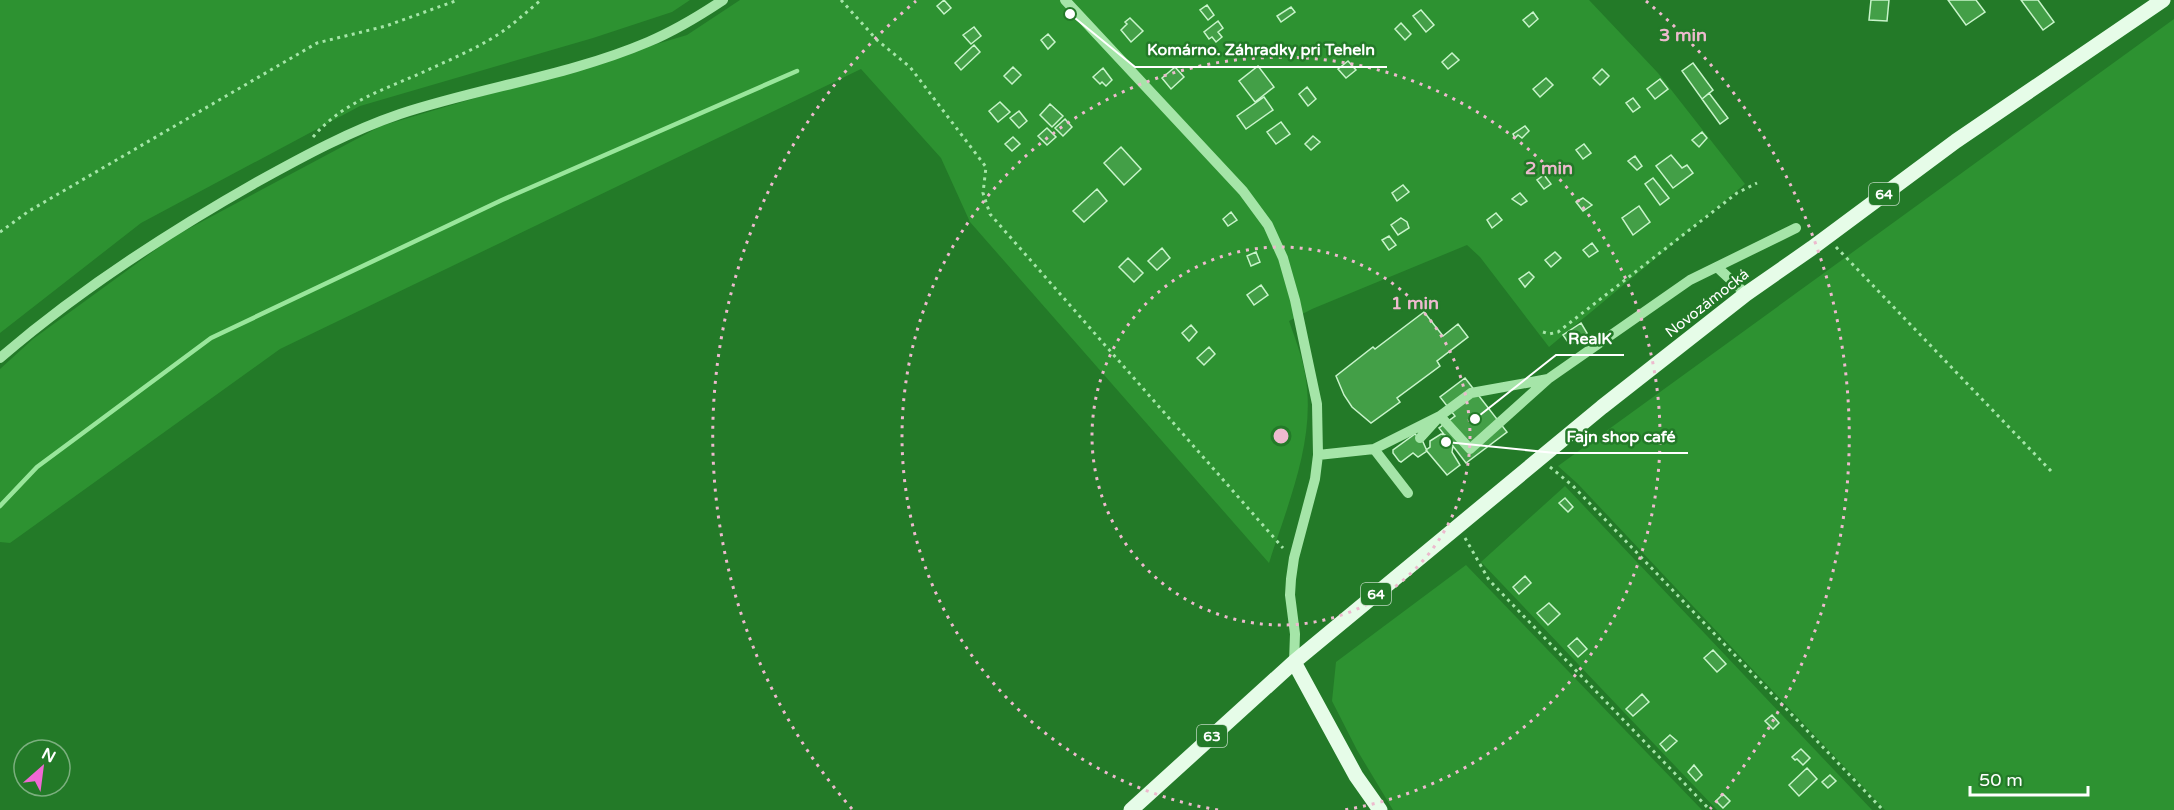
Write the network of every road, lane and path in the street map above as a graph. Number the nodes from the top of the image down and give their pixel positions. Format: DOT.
graph roads {
  1 [pos="458,0"];
  2 [pos="541,0"];
  3 [pos="723,0"];
  4 [pos="841,0"];
  5 [pos="1065,0"];
  6 [pos="2163,0"];
  7 [pos="305,156"];
  8 [pos="1757,183"];
  9 [pos="1796,228"];
  10 [pos="0,231"];
  11 [pos="1826,237"];
  12 [pos="1717,267"];
  13 [pos="1746,294"];
  14 [pos="1544,332"];
  15 [pos="0,358"];
  16 [pos="1548,379"];
  17 [pos="1440,416"];
  18 [pos="1420,438"];
  19 [pos="1374,449"];
  20 [pos="1318,455"];
  21 [pos="1396,456"];
  22 [pos="1539,459"];
  23 [pos="1386,464"];
  24 [pos="2051,471"];
  25 [pos="1408,493"];
  26 [pos="1458,525"];
  27 [pos="1294,558"];
  28 [pos="1294,662"];
  29 [pos="1131,810"];
  30 [pos="1380,810"];
  31 [pos="1710,810"];
  32 [pos="1883,810"];
  1 -- 10 [label="path"];
  2 -- 7 [label="path"];
  3 -- 7 [label="street"];
  4 -- 27 [label="path"];
  5 -- 20 [label="street"];
  6 -- 11 [label="main road, Novozámocká / 64"];
  7 -- 15 [label="street"];
  8 -- 14 [label="path"];
  9 -- 12 [label="street"];
  11 -- 13 [label="main road, Novozámocká / 64"];
  11 -- 24 [label="path"];
  12 -- 13 [label="street"];
  12 -- 16 [label="street"];
  13 -- 22 [label="main road, Novozámocká / 64"];
  16 -- 17 [label="street"];
  16 -- 17 [label="street"];
  17 -- 18 [label="street"];
  17 -- 19 [label="street"];
  19 -- 20 [label="street"];
  19 -- 23 [label="street"];
  20 -- 27 [label="street"];
  21 -- 23 [label="street"];
  22 -- 26 [label="main road, Novozámocká / 64"];
  22 -- 32 [label="path"];
  23 -- 25 [label="street"];
  26 -- 28 [label="main road, Novozámocká / 64"];
  26 -- 31 [label="path"];
  27 -- 28 [label="street"];
  28 -- 29 [label="main road, 63"];
  28 -- 30 [label="main road"];
}
